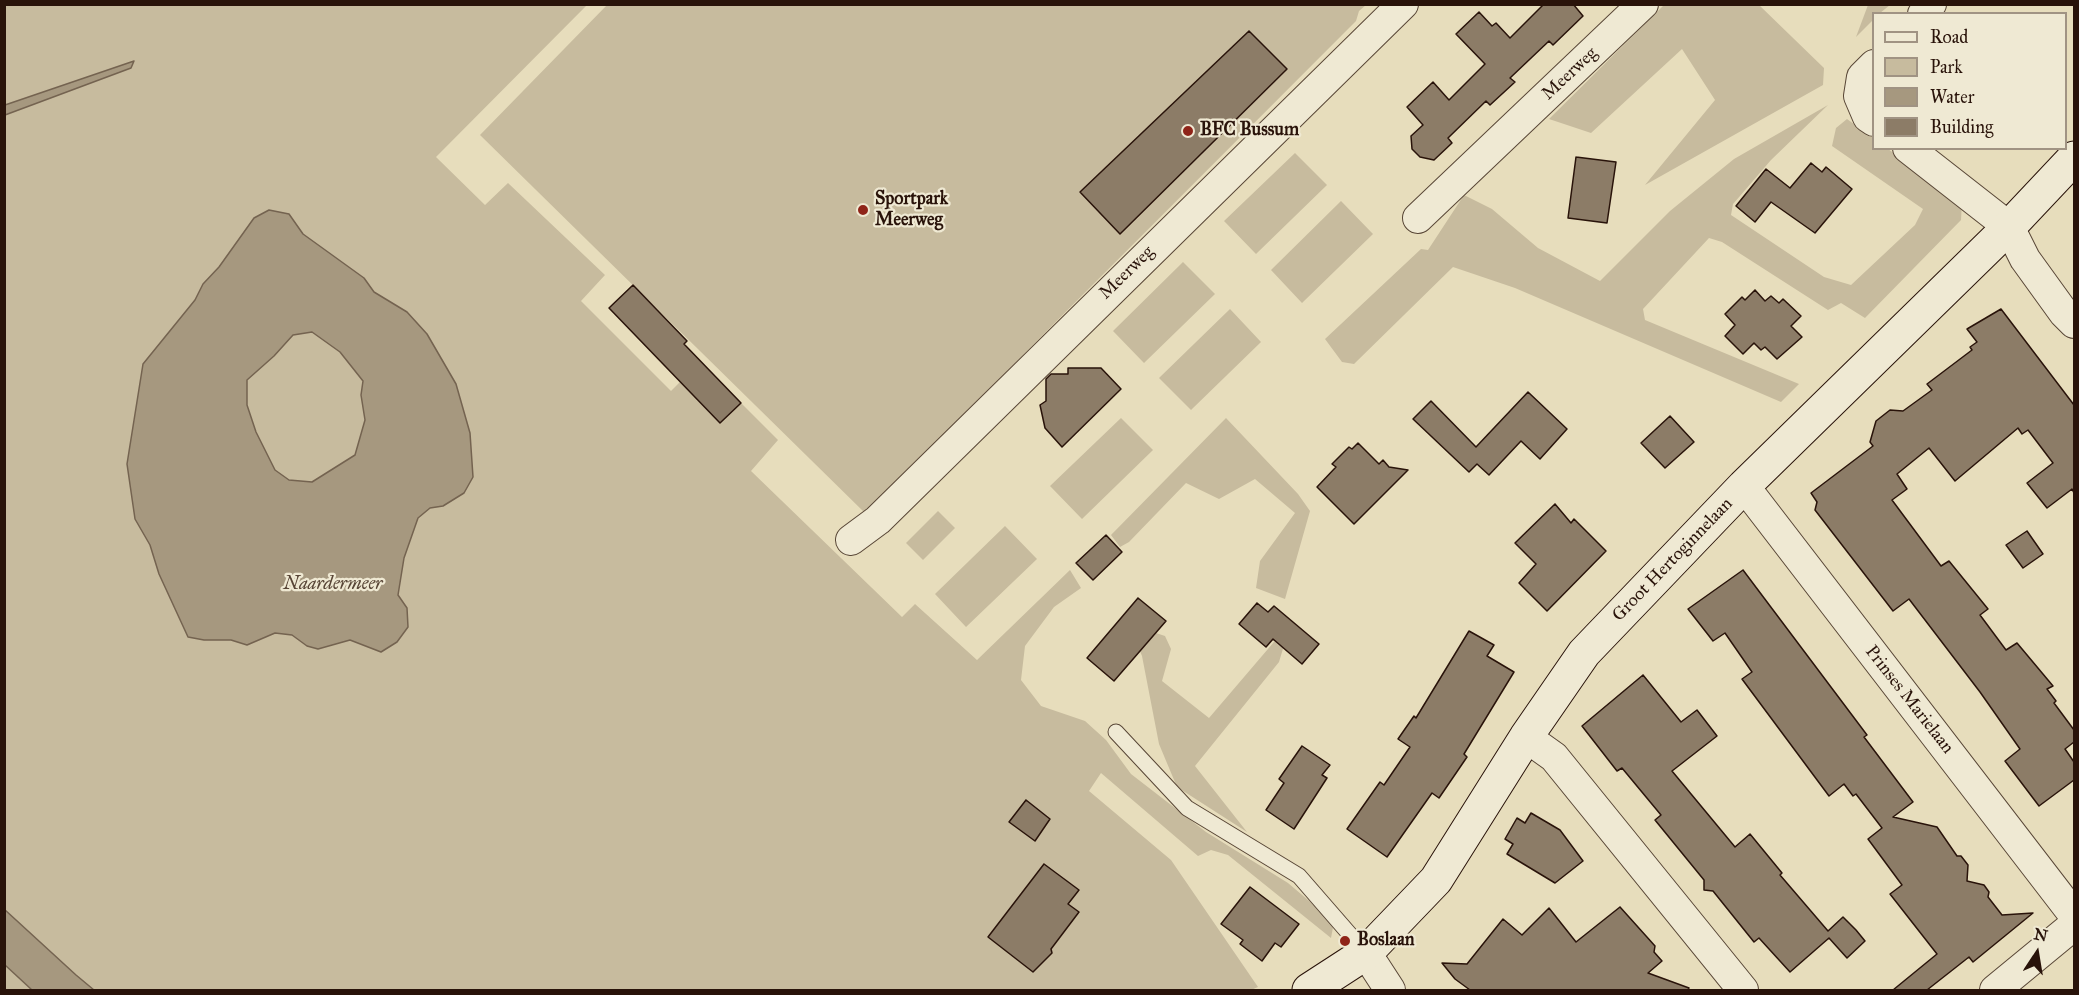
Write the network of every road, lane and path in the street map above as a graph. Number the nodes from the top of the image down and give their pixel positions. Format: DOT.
graph roads {
  1 [pos="1403,4"];
  2 [pos="1643,4"];
  3 [pos="1872,67"];
  4 [pos="1872,120"];
  5 [pos="1911,150"];
  6 [pos="2074,158"];
  7 [pos="1418,218"];
  8 [pos="2009,227"];
  9 [pos="2074,323"];
  10 [pos="1744,486"];
  11 [pos="851,540"];
  12 [pos="1116,732"];
  13 [pos="1526,737"];
  14 [pos="2074,915"];
  15 [pos="2074,925"];
  16 [pos="1366,953"];
  17 [pos="1309,990"];
  18 [pos="1390,990"];
  19 [pos="1743,990"];
  20 [pos="1995,990"];
  1 -- 11 [label="street, Meerweg"];
  2 -- 7 [label="street, Meerweg"];
  3 -- 4 [label="street"];
  5 -- 8 [label="street"];
  6 -- 8 [label="main road, Groot Hertoginnelaan"];
  8 -- 9 [label="street"];
  8 -- 10 [label="main road, Groot Hertoginnelaan"];
  10 -- 13 [label="main road, Groot Hertoginnelaan"];
  10 -- 14 [label="street, Prinses Marielaan"];
  12 -- 16 [label="lane"];
  13 -- 16 [label="main road, Groot Hertoginnelaan"];
  13 -- 19 [label="street"];
  15 -- 20 [label="street"];
  16 -- 17 [label="main road, Groot Hertoginnelaan"];
  16 -- 18 [label="street"];
}
